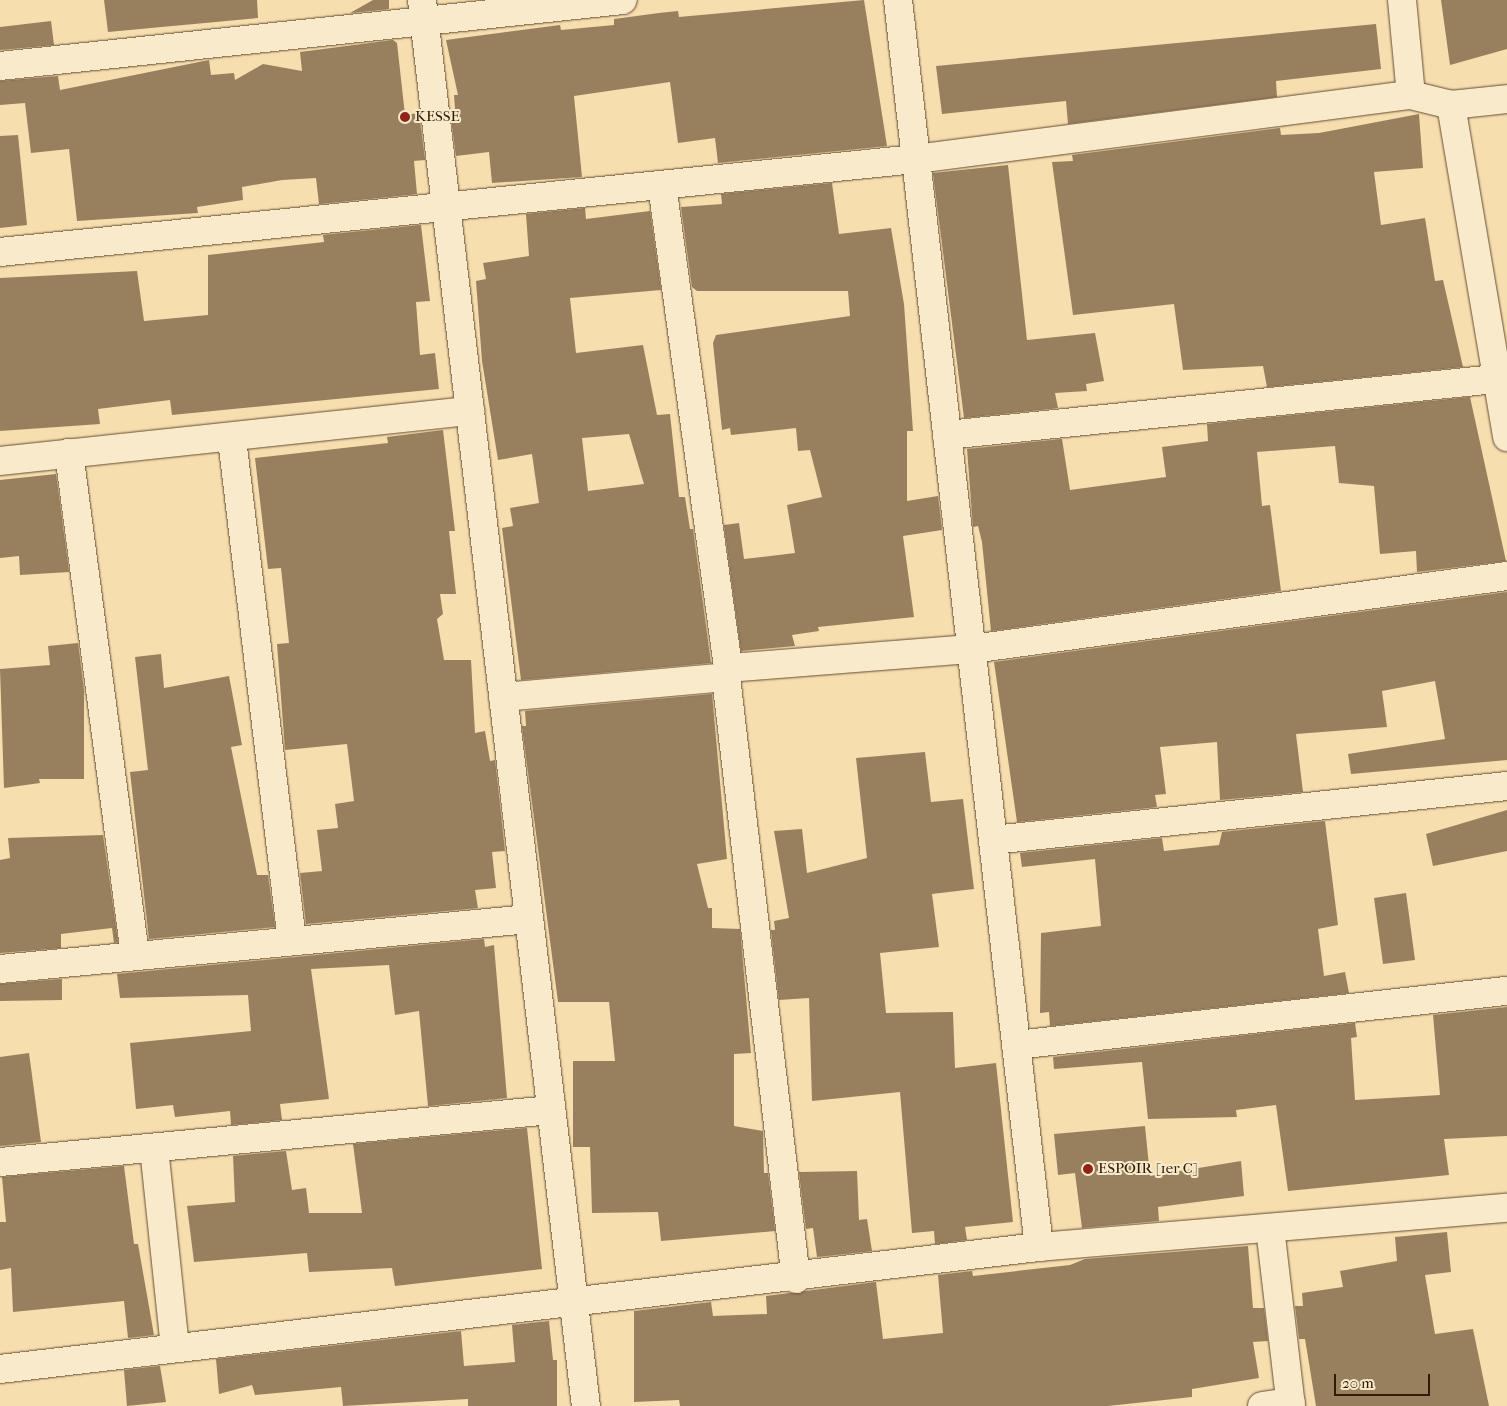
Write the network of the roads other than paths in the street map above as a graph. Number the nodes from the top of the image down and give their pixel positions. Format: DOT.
graph roads {
  1 [pos="623,0"];
  2 [pos="898,0"];
  3 [pos="1402,0"];
  4 [pos="424,10"];
  5 [pos="0,66"];
  6 [pos="1411,95"];
  7 [pos="1507,99"];
  8 [pos="1450,105"];
  9 [pos="916,159"];
  10 [pos="662,185"];
  11 [pos="446,206"];
  12 [pos="0,252"];
  13 [pos="1495,379"];
  14 [pos="470,411"];
  15 [pos="947,435"];
  16 [pos="1507,437"];
  17 [pos="232,439"];
  18 [pos="69,453"];
  19 [pos="0,460"];
  20 [pos="1507,576"];
  21 [pos="972,649"];
  22 [pos="727,673"];
  23 [pos="502,697"];
  24 [pos="1507,786"];
  25 [pos="993,840"];
  26 [pos="529,919"];
  27 [pos="292,941"];
  28 [pos="135,955"];
  29 [pos="0,969"];
  30 [pos="1507,991"];
  31 [pos="1016,1045"];
  32 [pos="551,1110"];
  33 [pos="154,1148"];
  34 [pos="0,1162"];
  35 [pos="1507,1208"];
  36 [pos="1270,1228"];
  37 [pos="1039,1247"];
  38 [pos="796,1278"];
  39 [pos="574,1303"];
  40 [pos="175,1348"];
  41 [pos="0,1369"];
  42 [pos="1291,1404"];
  43 [pos="586,1406"];
  44 [pos="1262,1406"];
  1 -- 4 [label="street"];
  2 -- 9 [label="street"];
  3 -- 6 [label="street"];
  4 -- 5 [label="street"];
  4 -- 11 [label="street"];
  6 -- 8 [label="street"];
  6 -- 9 [label="street"];
  7 -- 8 [label="street"];
  8 -- 13 [label="street"];
  9 -- 10 [label="street"];
  9 -- 15 [label="street"];
  10 -- 11 [label="street"];
  10 -- 22 [label="street"];
  11 -- 12 [label="street"];
  11 -- 14 [label="street"];
  13 -- 15 [label="street"];
  13 -- 16 [label="street"];
  14 -- 17 [label="street"];
  14 -- 23 [label="street"];
  15 -- 21 [label="street"];
  17 -- 18 [label="street"];
  17 -- 27 [label="street"];
  18 -- 19 [label="street"];
  18 -- 28 [label="street"];
  20 -- 21 [label="street"];
  21 -- 22 [label="street"];
  21 -- 25 [label="street"];
  22 -- 23 [label="street"];
  22 -- 38 [label="street"];
  23 -- 26 [label="street"];
  24 -- 25 [label="street"];
  25 -- 31 [label="street"];
  26 -- 27 [label="street"];
  26 -- 32 [label="street"];
  27 -- 28 [label="street"];
  28 -- 29 [label="street"];
  30 -- 31 [label="street"];
  31 -- 37 [label="street"];
  32 -- 33 [label="street"];
  32 -- 39 [label="street"];
  33 -- 34 [label="street"];
  33 -- 40 [label="street"];
  35 -- 36 [label="street"];
  36 -- 37 [label="street"];
  36 -- 42 [label="street"];
  37 -- 38 [label="street"];
  38 -- 39 [label="street"];
  39 -- 40 [label="street"];
  39 -- 43 [label="street"];
  40 -- 41 [label="street"];
  42 -- 44 [label="street"];
}
